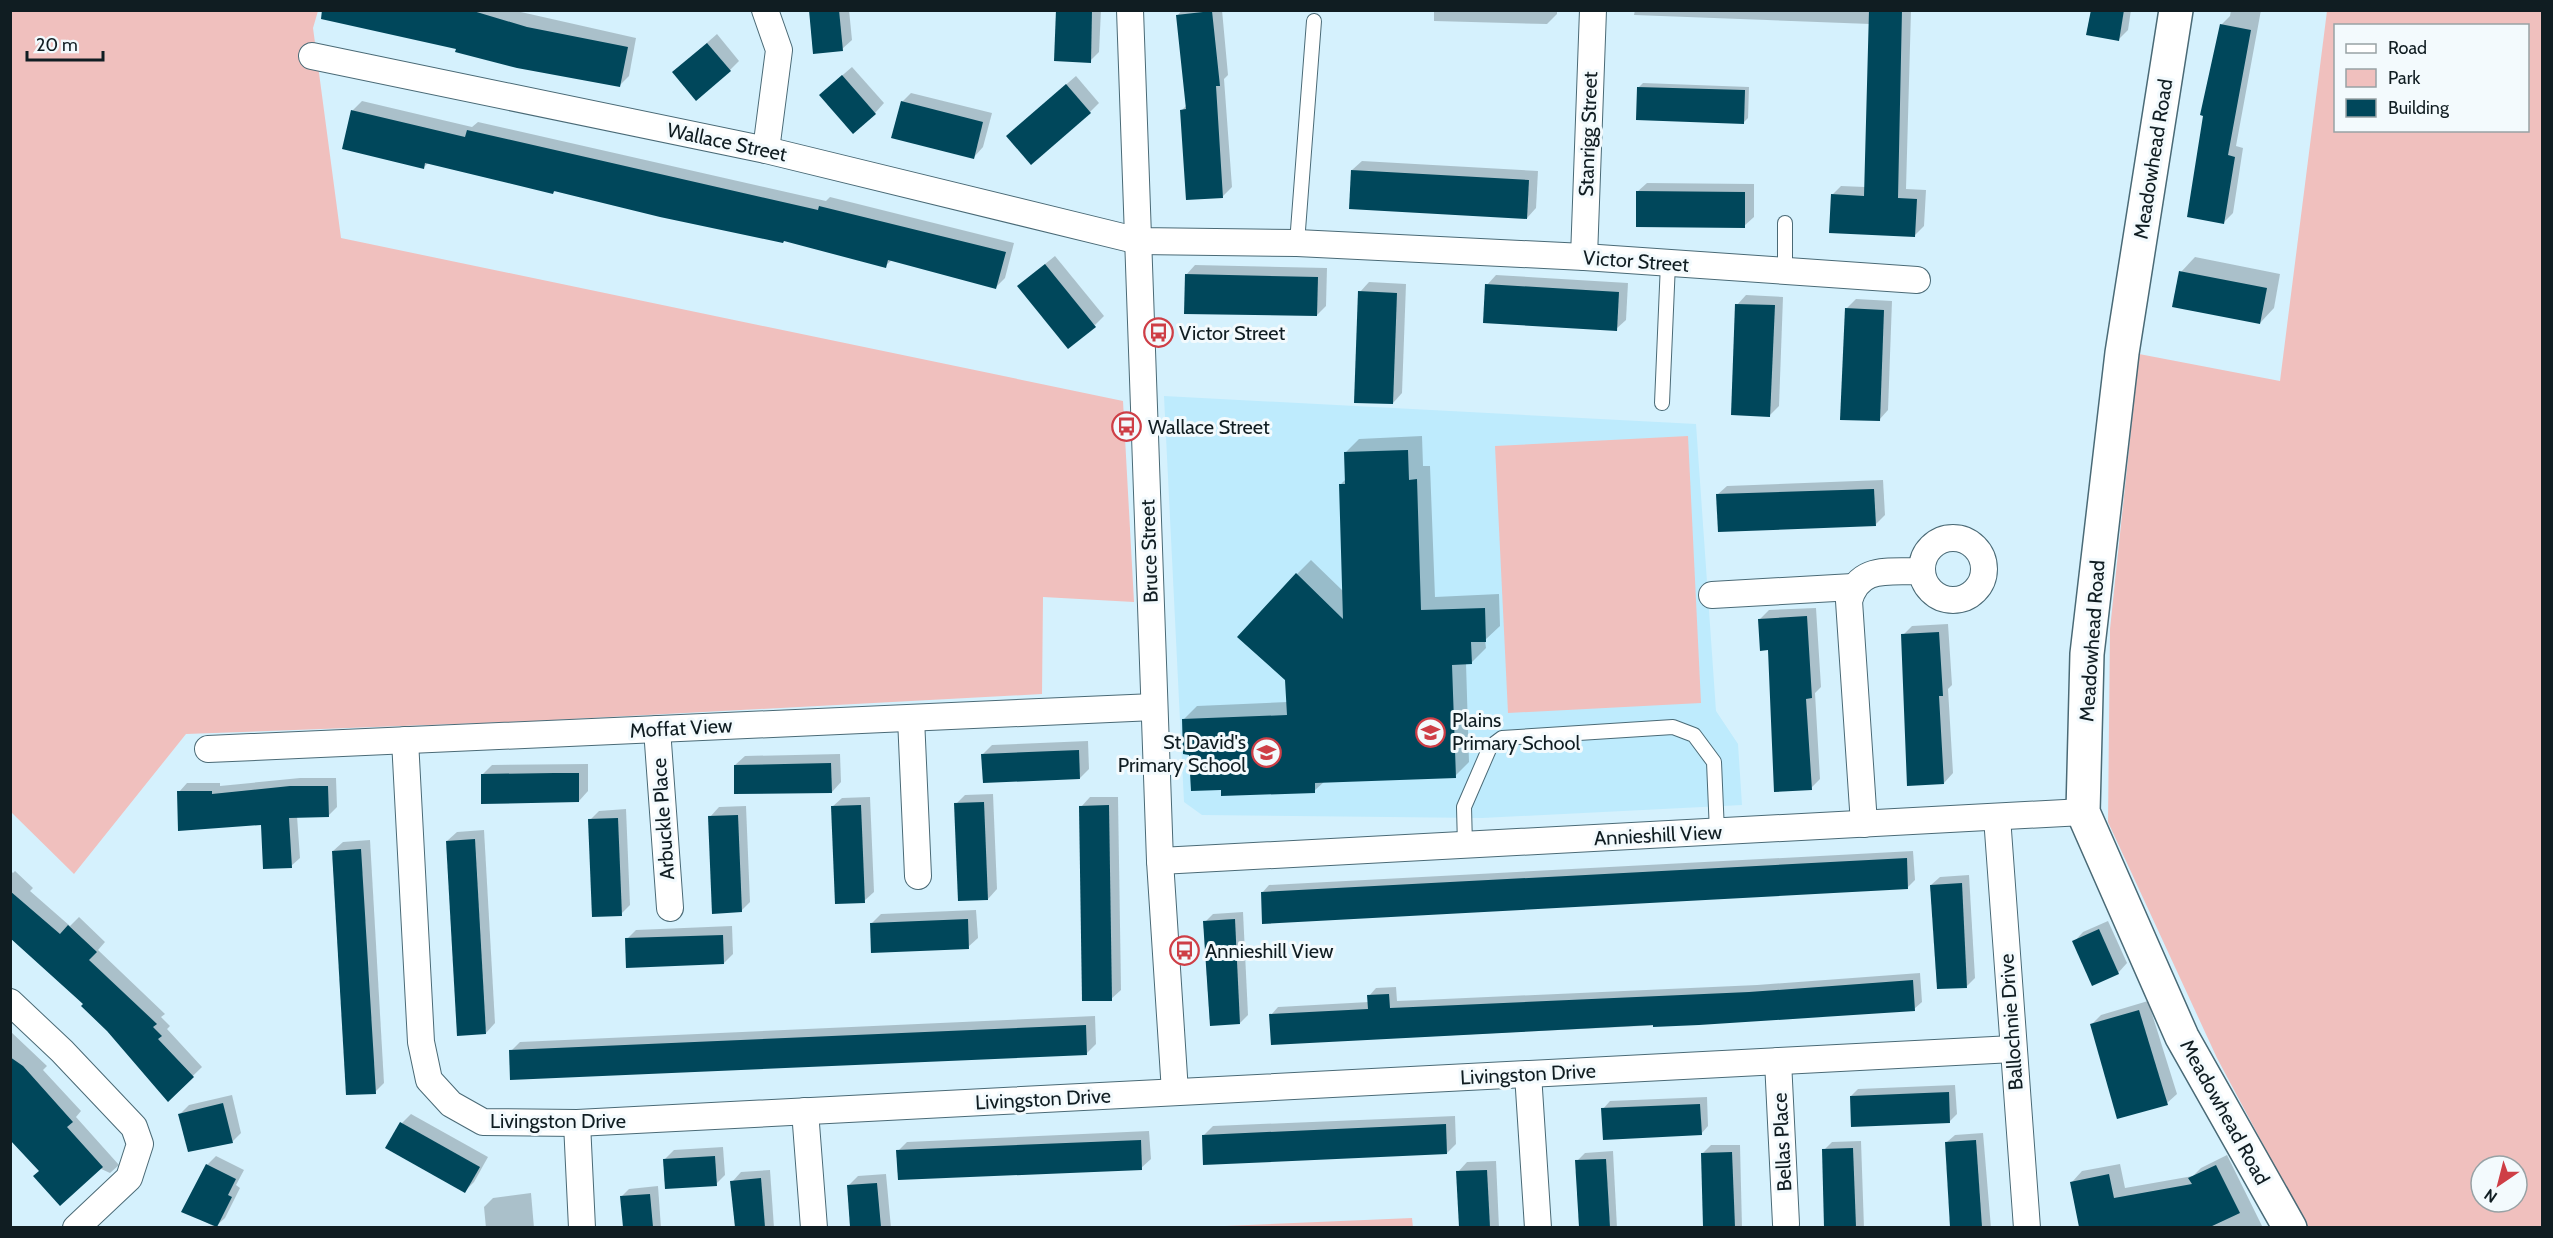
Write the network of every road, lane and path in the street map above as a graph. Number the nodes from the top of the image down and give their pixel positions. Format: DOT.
graph roads {
  1 [pos="765,10"];
  2 [pos="1130,10"];
  3 [pos="1593,10"];
  4 [pos="2176,10"];
  5 [pos="1314,21"];
  6 [pos="312,56"];
  7 [pos="766,150"];
  8 [pos="1785,222"];
  9 [pos="1139,241"];
  10 [pos="1297,243"];
  11 [pos="1584,257"];
  12 [pos="1668,263"];
  13 [pos="1785,271"];
  14 [pos="1917,280"];
  15 [pos="1662,403"];
  16 [pos="1922,571"];
  17 [pos="1853,587"];
  18 [pos="1712,595"];
  19 [pos="1154,707"];
  20 [pos="911,718"];
  21 [pos="657,729"];
  22 [pos="405,740"];
  23 [pos="208,749"];
  24 [pos="2083,812"];
  25 [pos="1997,817"];
  26 [pos="1864,824"];
  27 [pos="1717,832"];
  28 [pos="1465,845"];
  29 [pos="1160,861"];
  30 [pos="918,876"];
  31 [pos="670,908"];
  32 [pos="10,1002"];
  33 [pos="2013,1049"];
  34 [pos="1778,1061"];
  35 [pos="1527,1074"];
  36 [pos="1175,1092"];
  37 [pos="805,1111"];
  38 [pos="577,1123"];
  39 [pos="1786,1224"];
  40 [pos="76,1227"];
  41 [pos="582,1227"];
  42 [pos="814,1227"];
  43 [pos="1538,1227"];
  44 [pos="2027,1227"];
  45 [pos="2290,1227"];
  1 -- 7 [label="street"];
  2 -- 9 [label="street, Bruce Street"];
  3 -- 11 [label="street, Stanrigg Street"];
  4 -- 24 [label="street, Meadowhead Road"];
  5 -- 10 [label="lane"];
  6 -- 7 [label="street, Wallace Street"];
  7 -- 9 [label="street, Wallace Street"];
  8 -- 13 [label="lane"];
  9 -- 10 [label="street, Victor Street"];
  9 -- 19 [label="street, Bruce Street"];
  10 -- 11 [label="street, Victor Street"];
  11 -- 12 [label="street, Victor Street"];
  12 -- 13 [label="street, Victor Street"];
  12 -- 15 [label="lane"];
  13 -- 14 [label="street, Victor Street"];
  16 -- 17 [label="street"];
  17 -- 18 [label="street"];
  17 -- 26 [label="street"];
  19 -- 20 [label="street, Moffat View"];
  19 -- 29 [label="street, Bruce Street"];
  20 -- 21 [label="street, Moffat View"];
  20 -- 30 [label="street"];
  21 -- 22 [label="street, Moffat View"];
  21 -- 31 [label="street, Arbuckle Place"];
  22 -- 23 [label="street, Moffat View"];
  22 -- 38 [label="street, Livingston Drive"];
  24 -- 25 [label="street, Annieshill View"];
  24 -- 45 [label="street, Meadowhead Road"];
  25 -- 26 [label="street, Annieshill View"];
  25 -- 33 [label="street, Ballochnie Drive"];
  26 -- 27 [label="street, Annieshill View"];
  27 -- 28 [label="street, Annieshill View"];
  27 -- 28 [label="lane"];
  28 -- 29 [label="street, Annieshill View"];
  29 -- 36 [label="street, Bruce Street"];
  32 -- 40 [label="street"];
  33 -- 34 [label="street, Livingston Drive"];
  33 -- 44 [label="street, Ballochnie Drive"];
  34 -- 35 [label="street, Livingston Drive"];
  34 -- 39 [label="street, Bellas Place"];
  35 -- 36 [label="street, Livingston Drive"];
  35 -- 43 [label="street"];
  36 -- 37 [label="street, Livingston Drive"];
  37 -- 38 [label="street, Livingston Drive"];
  37 -- 42 [label="street"];
  38 -- 41 [label="street"];
}
